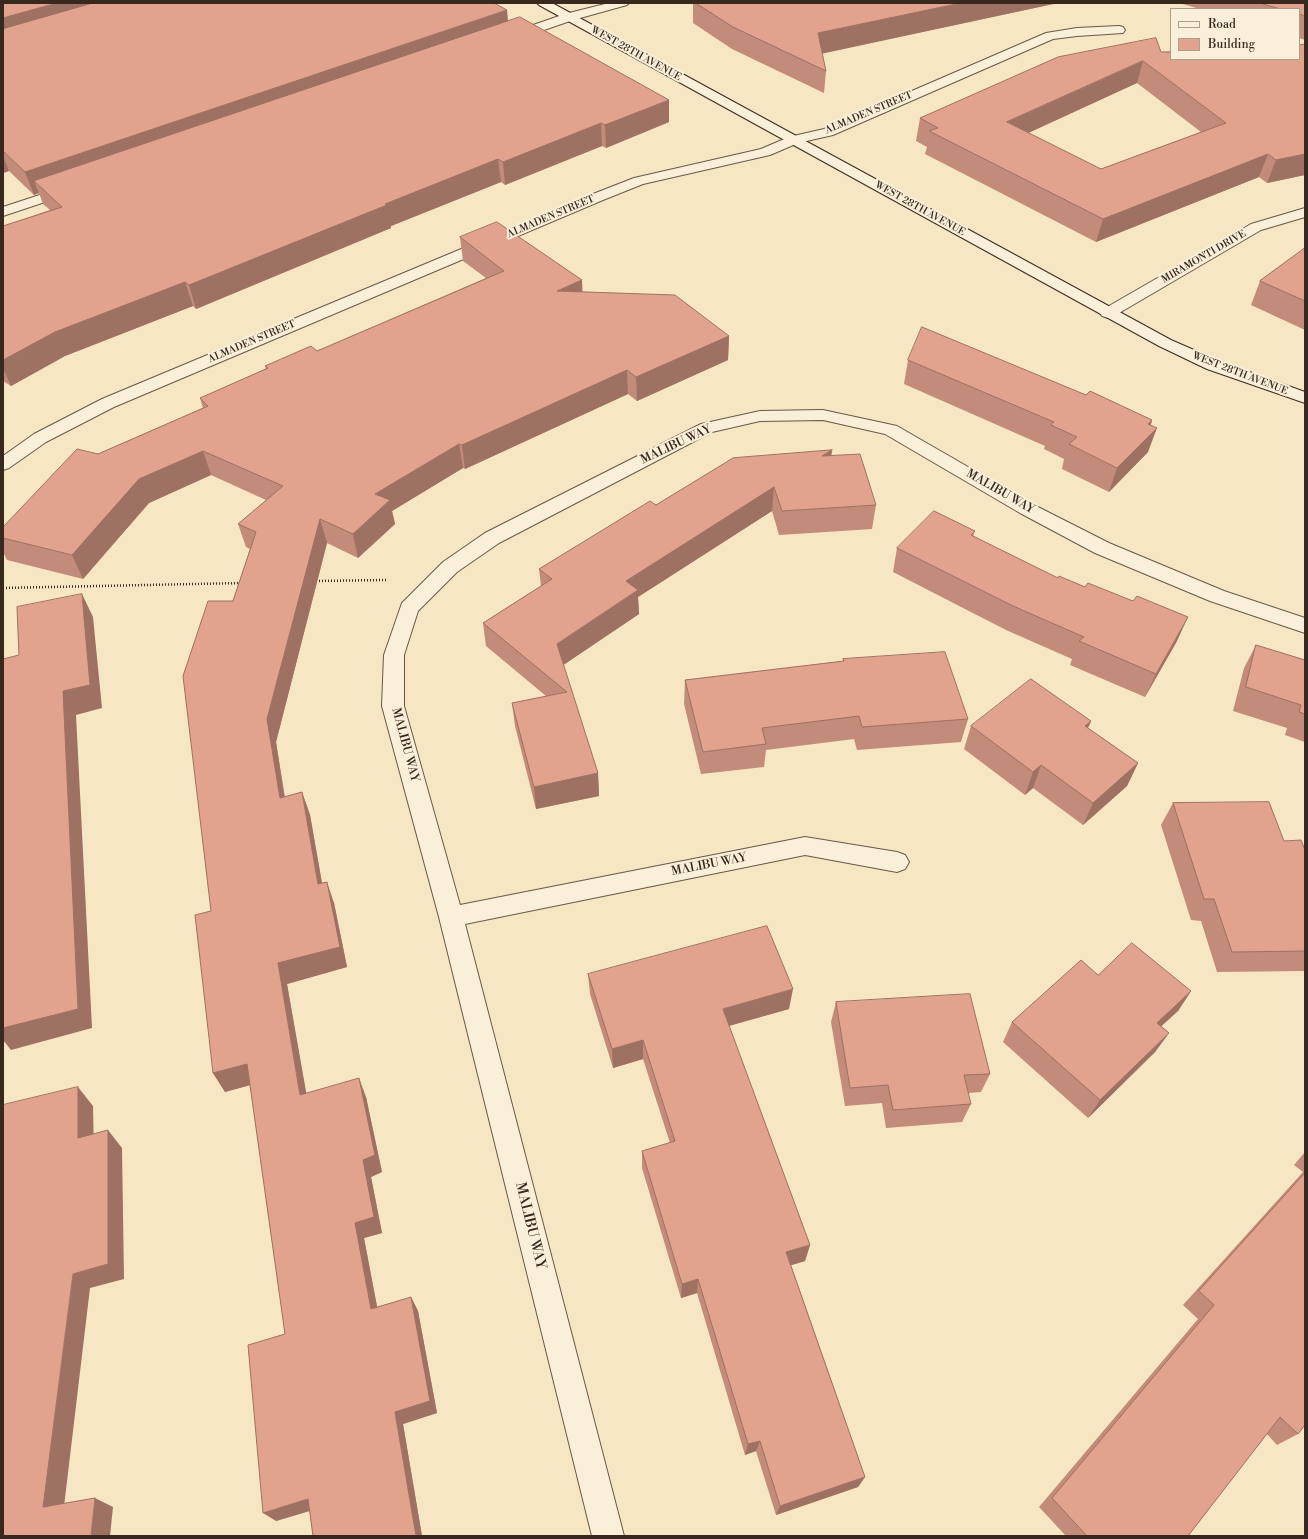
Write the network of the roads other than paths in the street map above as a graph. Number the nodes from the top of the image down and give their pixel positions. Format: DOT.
graph roads {
  1 [pos="543,3"];
  2 [pos="623,3"];
  3 [pos="569,17"];
  4 [pos="1119,30"];
  5 [pos="501,41"];
  6 [pos="794,140"];
  7 [pos="84,184"];
  8 [pos="3,212"];
  9 [pos="1305,212"];
  10 [pos="1108,313"];
  11 [pos="1305,398"];
  12 [pos="3,464"];
  13 [pos="1305,626"];
  14 [pos="897,862"];
  15 [pos="451,917"];
  16 [pos="608,1536"];
  1 -- 3 [label="street, WEST 28TH AVENUE"];
  2 -- 3 [label="street"];
  3 -- 5 [label="street"];
  3 -- 6 [label="street, WEST 28TH AVENUE"];
  4 -- 6 [label="street, ALMADEN STREET"];
  6 -- 10 [label="street, WEST 28TH AVENUE"];
  6 -- 12 [label="street, ALMADEN STREET"];
  7 -- 8 [label="street"];
  9 -- 10 [label="street, MIRAMONTI DRIVE"];
  10 -- 11 [label="street, WEST 28TH AVENUE"];
  13 -- 15 [label="street, MALIBU WAY"];
  14 -- 15 [label="street, MALIBU WAY"];
  15 -- 16 [label="street, MALIBU WAY"];
}
